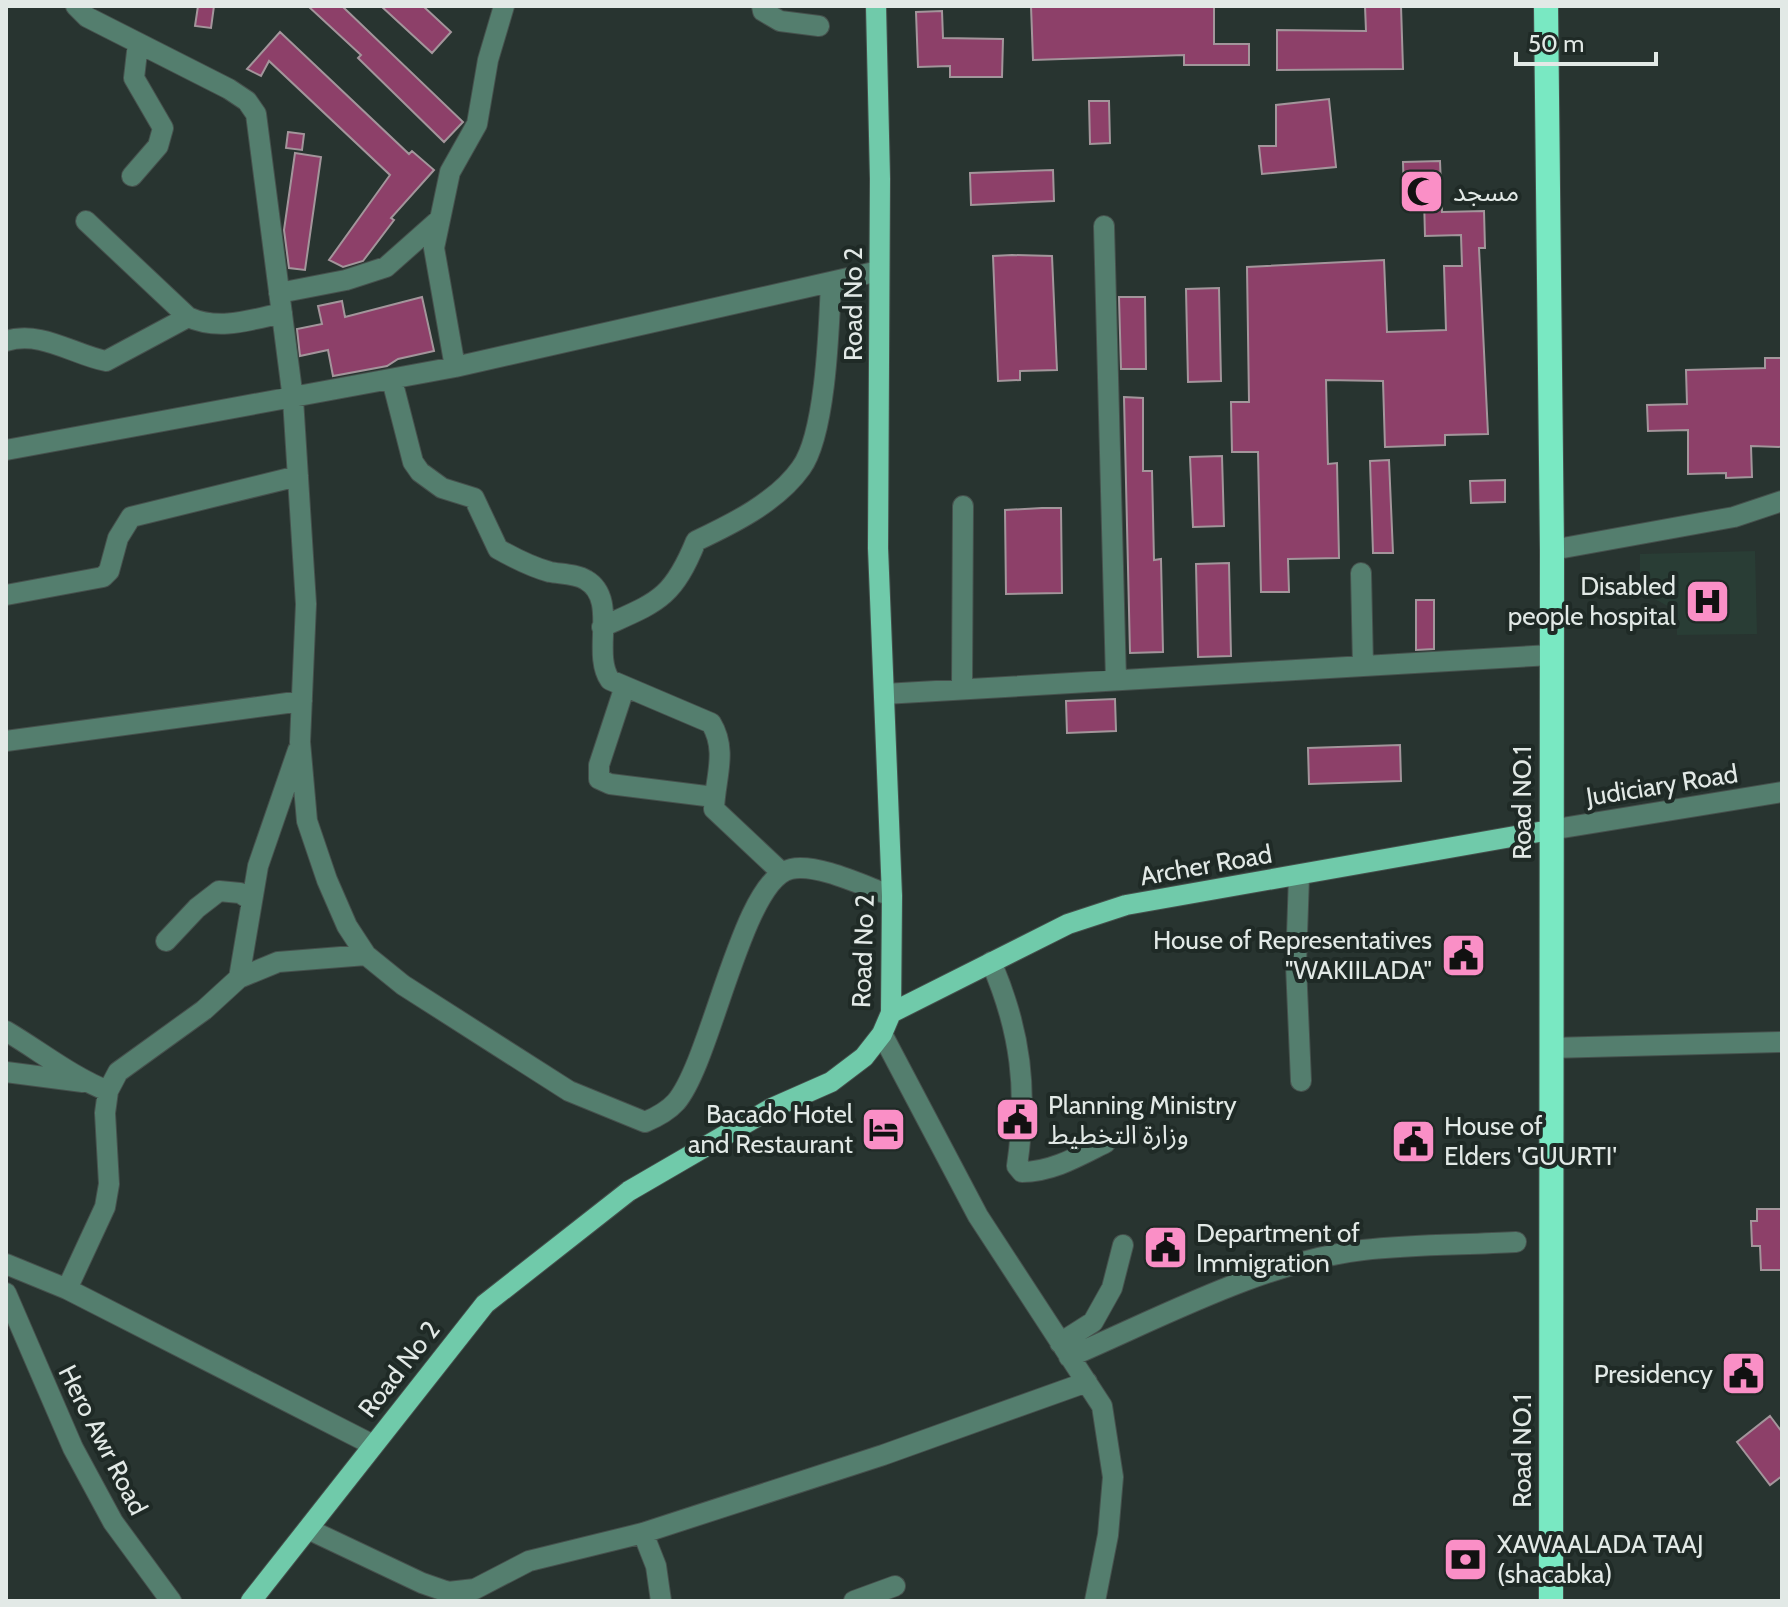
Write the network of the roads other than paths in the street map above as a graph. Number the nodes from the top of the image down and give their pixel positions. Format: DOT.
graph roads {
  1 [pos="76,6"];
  2 [pos="504,6"];
  3 [pos="762,6"];
  4 [pos="876,6"];
  5 [pos="1546,6"];
  6 [pos="819,26"];
  7 [pos="138,43"];
  8 [pos="132,176"];
  9 [pos="439,220"];
  10 [pos="86,221"];
  11 [pos="1104,226"];
  12 [pos="879,271"];
  13 [pos="831,282"];
  14 [pos="281,303"];
  15 [pos="188,317"];
  16 [pos="6,341"];
  17 [pos="455,367"];
  18 [pos="392,380"];
  19 [pos="293,399"];
  20 [pos="6,450"];
  21 [pos="298,476"];
  22 [pos="1782,501"];
  23 [pos="963,506"];
  24 [pos="1552,550"];
  25 [pos="1361,573"];
  26 [pos="6,595"];
  27 [pos="602,627"];
  28 [pos="1551,655"];
  29 [pos="1363,666"];
  30 [pos="1116,680"];
  31 [pos="624,689"];
  32 [pos="962,689"];
  33 [pos="884,694"];
  34 [pos="302,701"];
  35 [pos="6,741"];
  36 [pos="300,742"];
  37 [pos="1782,792"];
  38 [pos="714,797"];
  39 [pos="1550,830"];
  40 [pos="781,872"];
  41 [pos="1299,876"];
  42 [pos="892,896"];
  43 [pos="251,900"];
  44 [pos="166,941"];
  45 [pos="366,955"];
  46 [pos="991,962"];
  47 [pos="239,978"];
  48 [pos="891,1013"];
  49 [pos="6,1031"];
  50 [pos="882,1034"];
  51 [pos="1782,1042"];
  52 [pos="1550,1048"];
  53 [pos="6,1072"];
  54 [pos="1301,1081"];
  55 [pos="83,1082"];
  56 [pos="108,1091"];
  57 [pos="1105,1143"];
  58 [pos="1516,1242"];
  59 [pos="1123,1245"];
  60 [pos="6,1264"];
  61 [pos="67,1289"];
  62 [pos="6,1293"];
  63 [pos="1064,1350"];
  64 [pos="1087,1382"];
  65 [pos="373,1445"];
  66 [pos="310,1530"];
  67 [pos="643,1533"];
  68 [pos="895,1586"];
  69 [pos="171,1601"];
  70 [pos="251,1601"];
  71 [pos="661,1601"];
  72 [pos="854,1601"];
  73 [pos="1095,1601"];
  74 [pos="1551,1601"];
  1 -- 7 [label="street"];
  2 -- 9 [label="street"];
  3 -- 6 [label="street"];
  4 -- 12 [label="main road, Road No 2"];
  5 -- 24 [label="highway, Road NO.1"];
  7 -- 8 [label="street"];
  7 -- 14 [label="street"];
  9 -- 14 [label="street"];
  9 -- 17 [label="street"];
  10 -- 15 [label="street"];
  11 -- 30 [label="street"];
  12 -- 13 [label="street"];
  12 -- 33 [label="main road, Road No 2"];
  13 -- 17 [label="street"];
  13 -- 27 [label="street"];
  14 -- 15 [label="street"];
  14 -- 19 [label="street"];
  15 -- 16 [label="street"];
  17 -- 18 [label="street"];
  18 -- 19 [label="street"];
  18 -- 27 [label="street"];
  19 -- 20 [label="street"];
  19 -- 21 [label="street"];
  21 -- 26 [label="street"];
  21 -- 34 [label="street"];
  22 -- 24 [label="street"];
  23 -- 32 [label="street"];
  24 -- 28 [label="highway, Road NO.1"];
  25 -- 29 [label="street"];
  27 -- 31 [label="street"];
  28 -- 29 [label="street"];
  28 -- 39 [label="highway, Road NO.1"];
  29 -- 30 [label="street"];
  30 -- 32 [label="street"];
  31 -- 38 [label="street"];
  31 -- 38 [label="street"];
  32 -- 33 [label="street"];
  33 -- 42 [label="main road, Road No 2"];
  34 -- 35 [label="street"];
  34 -- 36 [label="street"];
  36 -- 43 [label="street"];
  36 -- 45 [label="street"];
  37 -- 39 [label="street, Judiciary Road"];
  38 -- 40 [label="street"];
  39 -- 41 [label="main road, Archer Road"];
  39 -- 52 [label="highway, Road NO.1"];
  40 -- 42 [label="street"];
  40 -- 45 [label="street"];
  41 -- 46 [label="main road, Archer Road"];
  41 -- 54 [label="street"];
  42 -- 48 [label="main road, Road No 2"];
  43 -- 44 [label="street"];
  43 -- 47 [label="street"];
  45 -- 47 [label="street"];
  46 -- 48 [label="main road, Archer Road"];
  46 -- 57 [label="street"];
  47 -- 56 [label="street"];
  48 -- 50 [label="main road, Road No 2"];
  49 -- 55 [label="street"];
  50 -- 63 [label="street"];
  50 -- 65 [label="main road, Road No 2"];
  51 -- 52 [label="street"];
  52 -- 74 [label="highway, Road NO.1"];
  53 -- 55 [label="street"];
  55 -- 56 [label="street"];
  56 -- 61 [label="street"];
  58 -- 63 [label="street"];
  59 -- 63 [label="street"];
  60 -- 61 [label="street"];
  61 -- 65 [label="street"];
  62 -- 69 [label="street, Hero Awr Road"];
  63 -- 64 [label="street"];
  64 -- 67 [label="street"];
  64 -- 73 [label="street"];
  65 -- 66 [label="main road, Road No 2"];
  66 -- 67 [label="street"];
  66 -- 70 [label="main road, Road No 2"];
  67 -- 71 [label="street"];
  68 -- 72 [label="street"];
}
